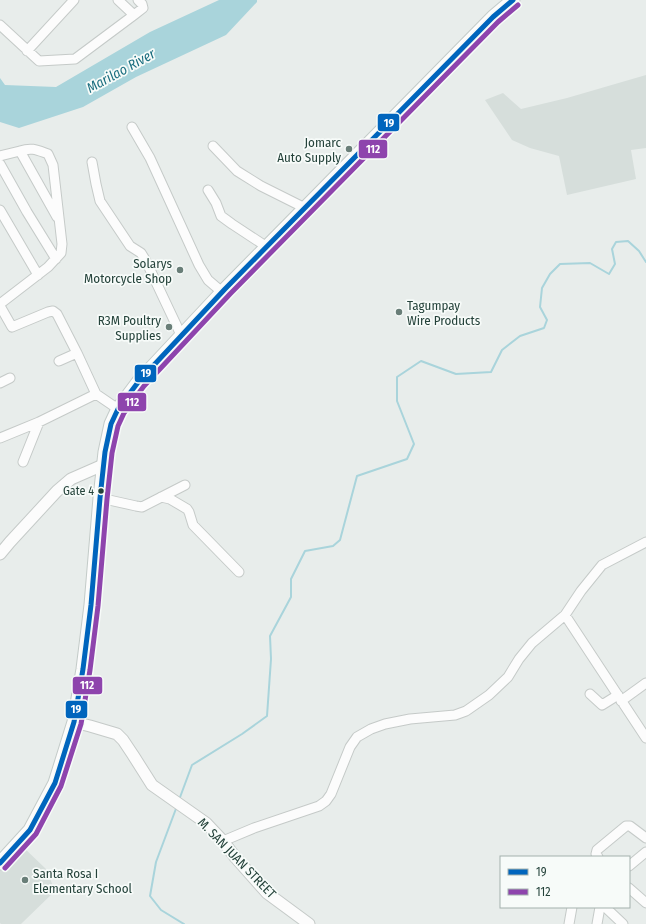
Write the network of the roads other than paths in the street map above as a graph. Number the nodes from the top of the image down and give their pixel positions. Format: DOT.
graph roads {
  1 [pos="74,0"];
  2 [pos="118,0"];
  3 [pos="138,0"];
  4 [pos="513,0"];
  5 [pos="134,15"];
  6 [pos="0,25"];
  7 [pos="27,51"];
  8 [pos="132,127"];
  9 [pos="213,146"];
  10 [pos="20,151"];
  11 [pos="0,156"];
  12 [pos="92,162"];
  13 [pos="0,164"];
  14 [pos="208,190"];
  15 [pos="305,208"];
  16 [pos="0,210"];
  17 [pos="60,222"];
  18 [pos="267,247"];
  19 [pos="56,259"];
  20 [pos="38,275"];
  21 [pos="222,292"];
  22 [pos="0,305"];
  23 [pos="181,335"];
  24 [pos="77,353"];
  25 [pos="59,361"];
  26 [pos="10,378"];
  27 [pos="0,383"];
  28 [pos="96,394"];
  29 [pos="118,409"];
  30 [pos="38,422"];
  31 [pos="0,438"];
  32 [pos="23,462"];
  33 [pos="103,465"];
  34 [pos="186,485"];
  35 [pos="161,497"];
  36 [pos="100,498"];
  37 [pos="646,542"];
  38 [pos="0,554"];
  39 [pos="239,572"];
  40 [pos="565,615"];
  41 [pos="646,684"];
  42 [pos="590,694"];
  43 [pos="620,698"];
  44 [pos="74,722"];
  45 [pos="646,738"];
  46 [pos="646,838"];
  47 [pos="222,841"];
  48 [pos="646,852"];
  49 [pos="597,856"];
  50 [pos="0,863"];
  51 [pos="630,865"];
  52 [pos="630,889"];
  53 [pos="645,899"];
  54 [pos="572,908"];
  55 [pos="600,908"];
  56 [pos="606,908"];
  57 [pos="308,924"];
  58 [pos="569,924"];
  59 [pos="597,924"];
  60 [pos="623,924"];
  1 -- 7 [label="street"];
  2 -- 5 [label="street"];
  3 -- 5 [label="street"];
  4 -- 15 [label="main road"];
  5 -- 7 [label="street"];
  6 -- 7 [label="street"];
  8 -- 21 [label="street"];
  9 -- 15 [label="street"];
  10 -- 11 [label="street"];
  10 -- 17 [label="street"];
  10 -- 17 [label="street"];
  12 -- 23 [label="street"];
  13 -- 19 [label="street"];
  14 -- 18 [label="street"];
  15 -- 18 [label="main road"];
  16 -- 20 [label="street"];
  17 -- 19 [label="street"];
  18 -- 21 [label="main road"];
  19 -- 20 [label="street"];
  20 -- 22 [label="street"];
  21 -- 23 [label="main road"];
  22 -- 24 [label="street"];
  23 -- 29 [label="main road"];
  24 -- 25 [label="street"];
  24 -- 28 [label="street"];
  26 -- 27 [label="street"];
  28 -- 29 [label="street"];
  28 -- 30 [label="street"];
  29 -- 33 [label="main road"];
  30 -- 31 [label="street"];
  30 -- 32 [label="street"];
  33 -- 36 [label="main road"];
  33 -- 38 [label="street"];
  34 -- 35 [label="street"];
  35 -- 36 [label="street"];
  35 -- 39 [label="street"];
  36 -- 44 [label="main road"];
  37 -- 40 [label="street"];
  40 -- 43 [label="street"];
  40 -- 47 [label="street"];
  41 -- 43 [label="street"];
  42 -- 43 [label="street"];
  43 -- 45 [label="street"];
  44 -- 47 [label="street, M. SAN JUAN STREET"];
  44 -- 50 [label="main road"];
  46 -- 49 [label="street"];
  47 -- 57 [label="street, M. SAN JUAN STREET"];
  48 -- 51 [label="street"];
  52 -- 53 [label="street"];
  54 -- 58 [label="street"];
  55 -- 59 [label="street"];
  56 -- 60 [label="street"];
}
